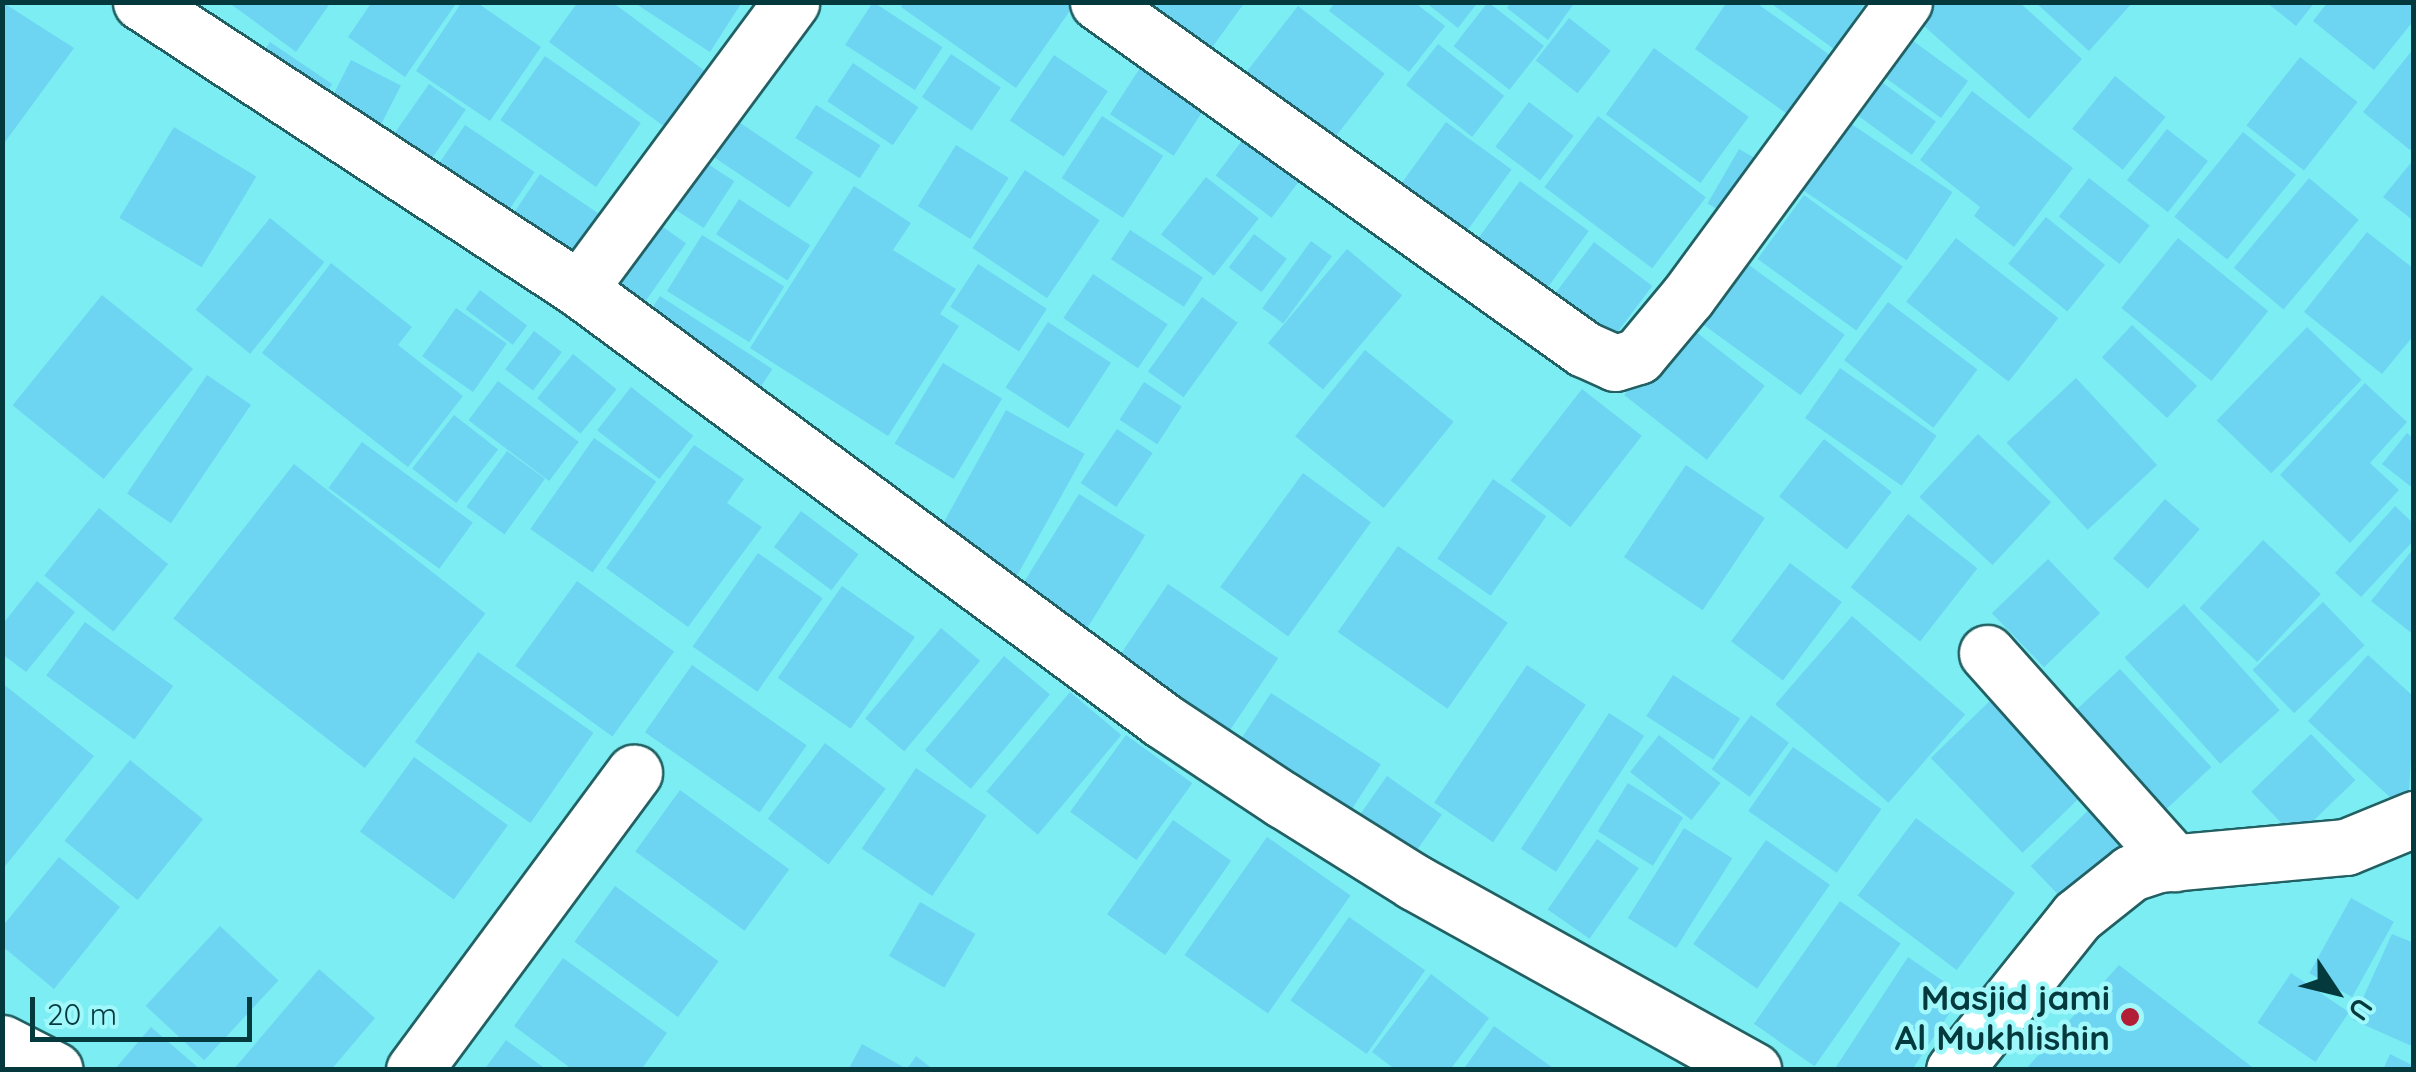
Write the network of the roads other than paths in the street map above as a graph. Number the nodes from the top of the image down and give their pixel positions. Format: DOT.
graph roads {
  1 [pos="141,2"];
  2 [pos="791,2"];
  3 [pos="1098,2"];
  4 [pos="1904,2"];
  5 [pos="579,289"];
  6 [pos="1987,653"];
  7 [pos="634,773"];
  8 [pos="2414,819"];
  9 [pos="2175,863"];
  10 [pos="2,1042"];
  11 [pos="55,1070"];
  12 [pos="414,1070"];
  13 [pos="1753,1070"];
  14 [pos="1954,1070"];
  1 -- 5 [label="street"];
  2 -- 5 [label="street"];
  3 -- 4 [label="street"];
  5 -- 13 [label="street"];
  6 -- 9 [label="street"];
  7 -- 12 [label="street"];
  8 -- 9 [label="street"];
  9 -- 14 [label="street"];
  10 -- 11 [label="street"];
}
